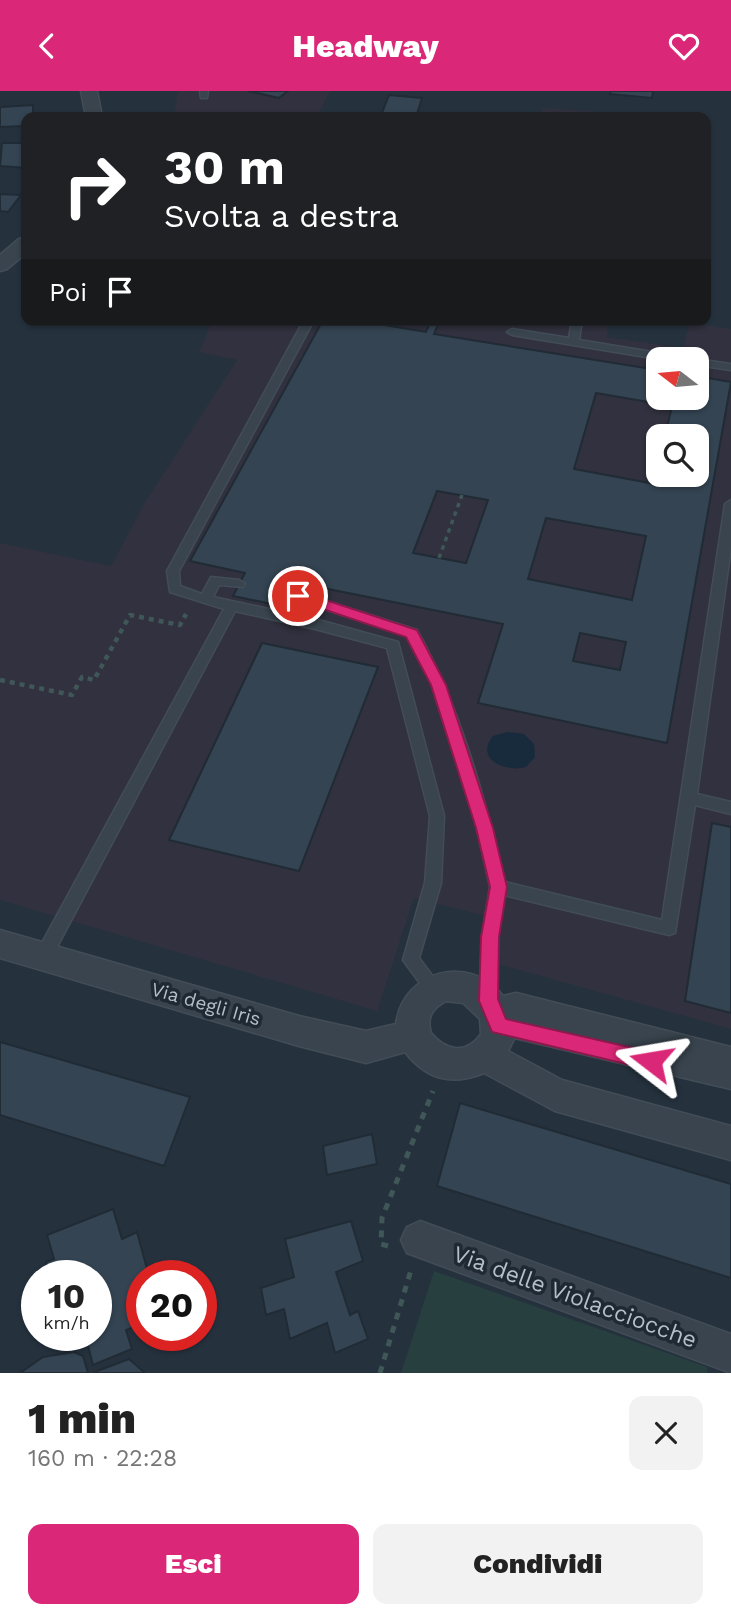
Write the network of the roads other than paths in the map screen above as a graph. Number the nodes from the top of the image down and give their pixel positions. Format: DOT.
graph roads {
  1 [pos="89,91"];
  2 [pos="93,112"];
  3 [pos="21,247"];
  4 [pos="0,265"];
  5 [pos="306,326"];
  6 [pos="576,326"];
  7 [pos="512,332"];
  8 [pos="573,342"];
  9 [pos="646,354"];
  10 [pos="709,364"];
  11 [pos="731,367"];
  12 [pos="731,504"];
  13 [pos="239,584"];
  14 [pos="298,596"];
  15 [pos="200,598"];
  16 [pos="232,605"];
  17 [pos="412,633"];
  18 [pos="393,645"];
  19 [pos="689,798"];
  20 [pos="731,808"];
  21 [pos="498,887"];
  22 [pos="0,944"];
  23 [pos="43,957"];
  24 [pos="434,989"];
  25 [pos="491,1024"];
  26 [pos="413,1035"];
  27 [pos="731,1063"];
  28 [pos="731,1081"];
  29 [pos="731,1143"];
  30 [pos="417,1248"];
  31 [pos="731,1354"];
  1 -- 2 [label="street"];
  3 -- 4 [label="street"];
  5 -- 15 [label="lane"];
  6 -- 8 [label="lane"];
  7 -- 8 [label="lane"];
  8 -- 9 [label="lane"];
  10 -- 11 [label="lane"];
  12 -- 19 [label="lane"];
  13 -- 15 [label="lane"];
  14 -- 17 [label="lane"];
  15 -- 16 [label="lane"];
  16 -- 18 [label="lane"];
  16 -- 23 [label="lane"];
  17 -- 18 [label="lane"];
  17 -- 21 [label="lane"];
  18 -- 24 [label="lane"];
  19 -- 20 [label="lane"];
  19 -- 21 [label="lane"];
  21 -- 25 [label="lane"];
  22 -- 23 [label="street, Via degli Iris"];
  23 -- 26 [label="street, Via degli Iris"];
  24 -- 25 [label="street"];
  24 -- 26 [label="street"];
  25 -- 26 [label="street"];
  25 -- 27 [label="street"];
  25 -- 28 [label="lane"];
  25 -- 29 [label="street"];
  30 -- 31 [label="street, Via delle Violacciocche"];
}
